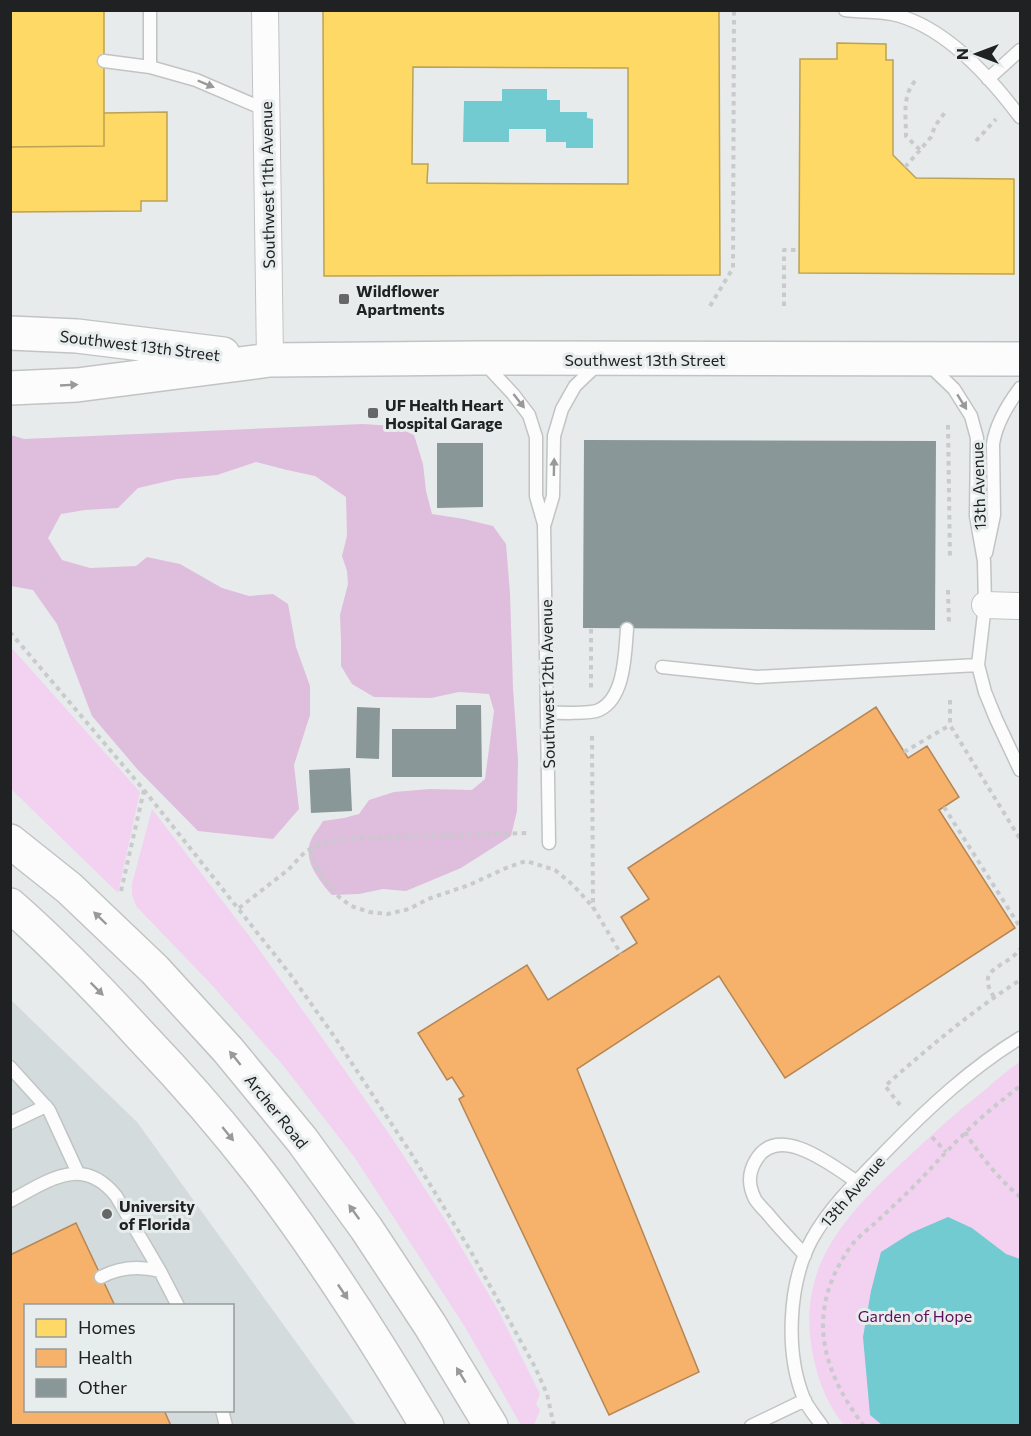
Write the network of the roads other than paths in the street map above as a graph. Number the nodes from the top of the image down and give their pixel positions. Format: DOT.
graph roads {
  1 [pos="150,10"];
  2 [pos="265,10"];
  3 [pos="845,10"];
  4 [pos="1020,50"];
  5 [pos="104,61"];
  6 [pos="150,67"];
  7 [pos="988,79"];
  8 [pos="266,110"];
  9 [pos="1020,117"];
  10 [pos="10,333"];
  11 [pos="479,358"];
  12 [pos="603,359"];
  13 [pos="923,359"];
  14 [pos="1020,359"];
  15 [pos="270,360"];
  16 [pos="10,388"];
  17 [pos="1020,388"];
  18 [pos="544,524"];
  19 [pos="984,561"];
  20 [pos="985,605"];
  21 [pos="1020,606"];
  22 [pos="627,629"];
  23 [pos="978,665"];
  24 [pos="662,667"];
  25 [pos="548,712"];
  26 [pos="1020,770"];
  27 [pos="549,838"];
  28 [pos="10,841"];
  29 [pos="10,905"];
  30 [pos="1020,1038"];
  31 [pos="10,1067"];
  32 [pos="46,1106"];
  33 [pos="10,1123"];
  34 [pos="78,1173"];
  35 [pos="857,1182"];
  36 [pos="10,1201"];
  37 [pos="805,1255"];
  38 [pos="160,1270"];
  39 [pos="102,1277"];
  40 [pos="177,1304"];
  41 [pos="805,1400"];
  42 [pos="427,1425"];
  43 [pos="491,1425"];
  44 [pos="751,1425"];
  45 [pos="822,1425"];
  1 -- 6 [label="lane"];
  2 -- 8 [label="street, Southwest 11th Avenue"];
  3 -- 7 [label="lane"];
  4 -- 7 [label="lane"];
  5 -- 6 [label="lane"];
  6 -- 8 [label="lane, one-way"];
  7 -- 9 [label="lane"];
  8 -- 15 [label="street, Southwest 11th Avenue"];
  10 -- 15 [label="main road, Southwest 13th Street"];
  11 -- 12 [label="main road, Southwest 13th Street"];
  11 -- 15 [label="main road, Southwest 13th Street"];
  11 -- 18 [label="lane, Southwest 12th Avenue, one-way"];
  12 -- 13 [label="main road, Southwest 13th Street"];
  18 -- 12 [label="lane, Southwest 12th Avenue, one-way"];
  13 -- 14 [label="main road, Southwest 13th Street"];
  13 -- 19 [label="lane, 13th Avenue, one-way"];
  16 -- 15 [label="main road, Southwest 13th Street, one-way"];
  17 -- 19 [label="lane, 13th Avenue"];
  18 -- 25 [label="lane, Southwest 12th Avenue"];
  19 -- 20 [label="lane, 13th Avenue"];
  20 -- 21 [label="street"];
  20 -- 23 [label="lane, 13th Avenue"];
  22 -- 25 [label="lane"];
  23 -- 24 [label="lane"];
  23 -- 26 [label="lane, 13th Avenue"];
  25 -- 27 [label="lane, Southwest 12th Avenue"];
  43 -- 28 [label="main road, Archer Road, one-way"];
  29 -- 42 [label="main road, one-way"];
  30 -- 35 [label="lane, 13th Avenue"];
  31 -- 32 [label="lane"];
  32 -- 33 [label="lane"];
  32 -- 34 [label="lane"];
  34 -- 36 [label="lane"];
  34 -- 38 [label="lane"];
  35 -- 37 [label="lane, 13th Avenue"];
  35 -- 37 [label="lane"];
  37 -- 41 [label="lane, 13th Avenue"];
  38 -- 39 [label="lane"];
  38 -- 40 [label="lane"];
  41 -- 44 [label="lane"];
  41 -- 45 [label="lane, 13th Avenue"];
}
